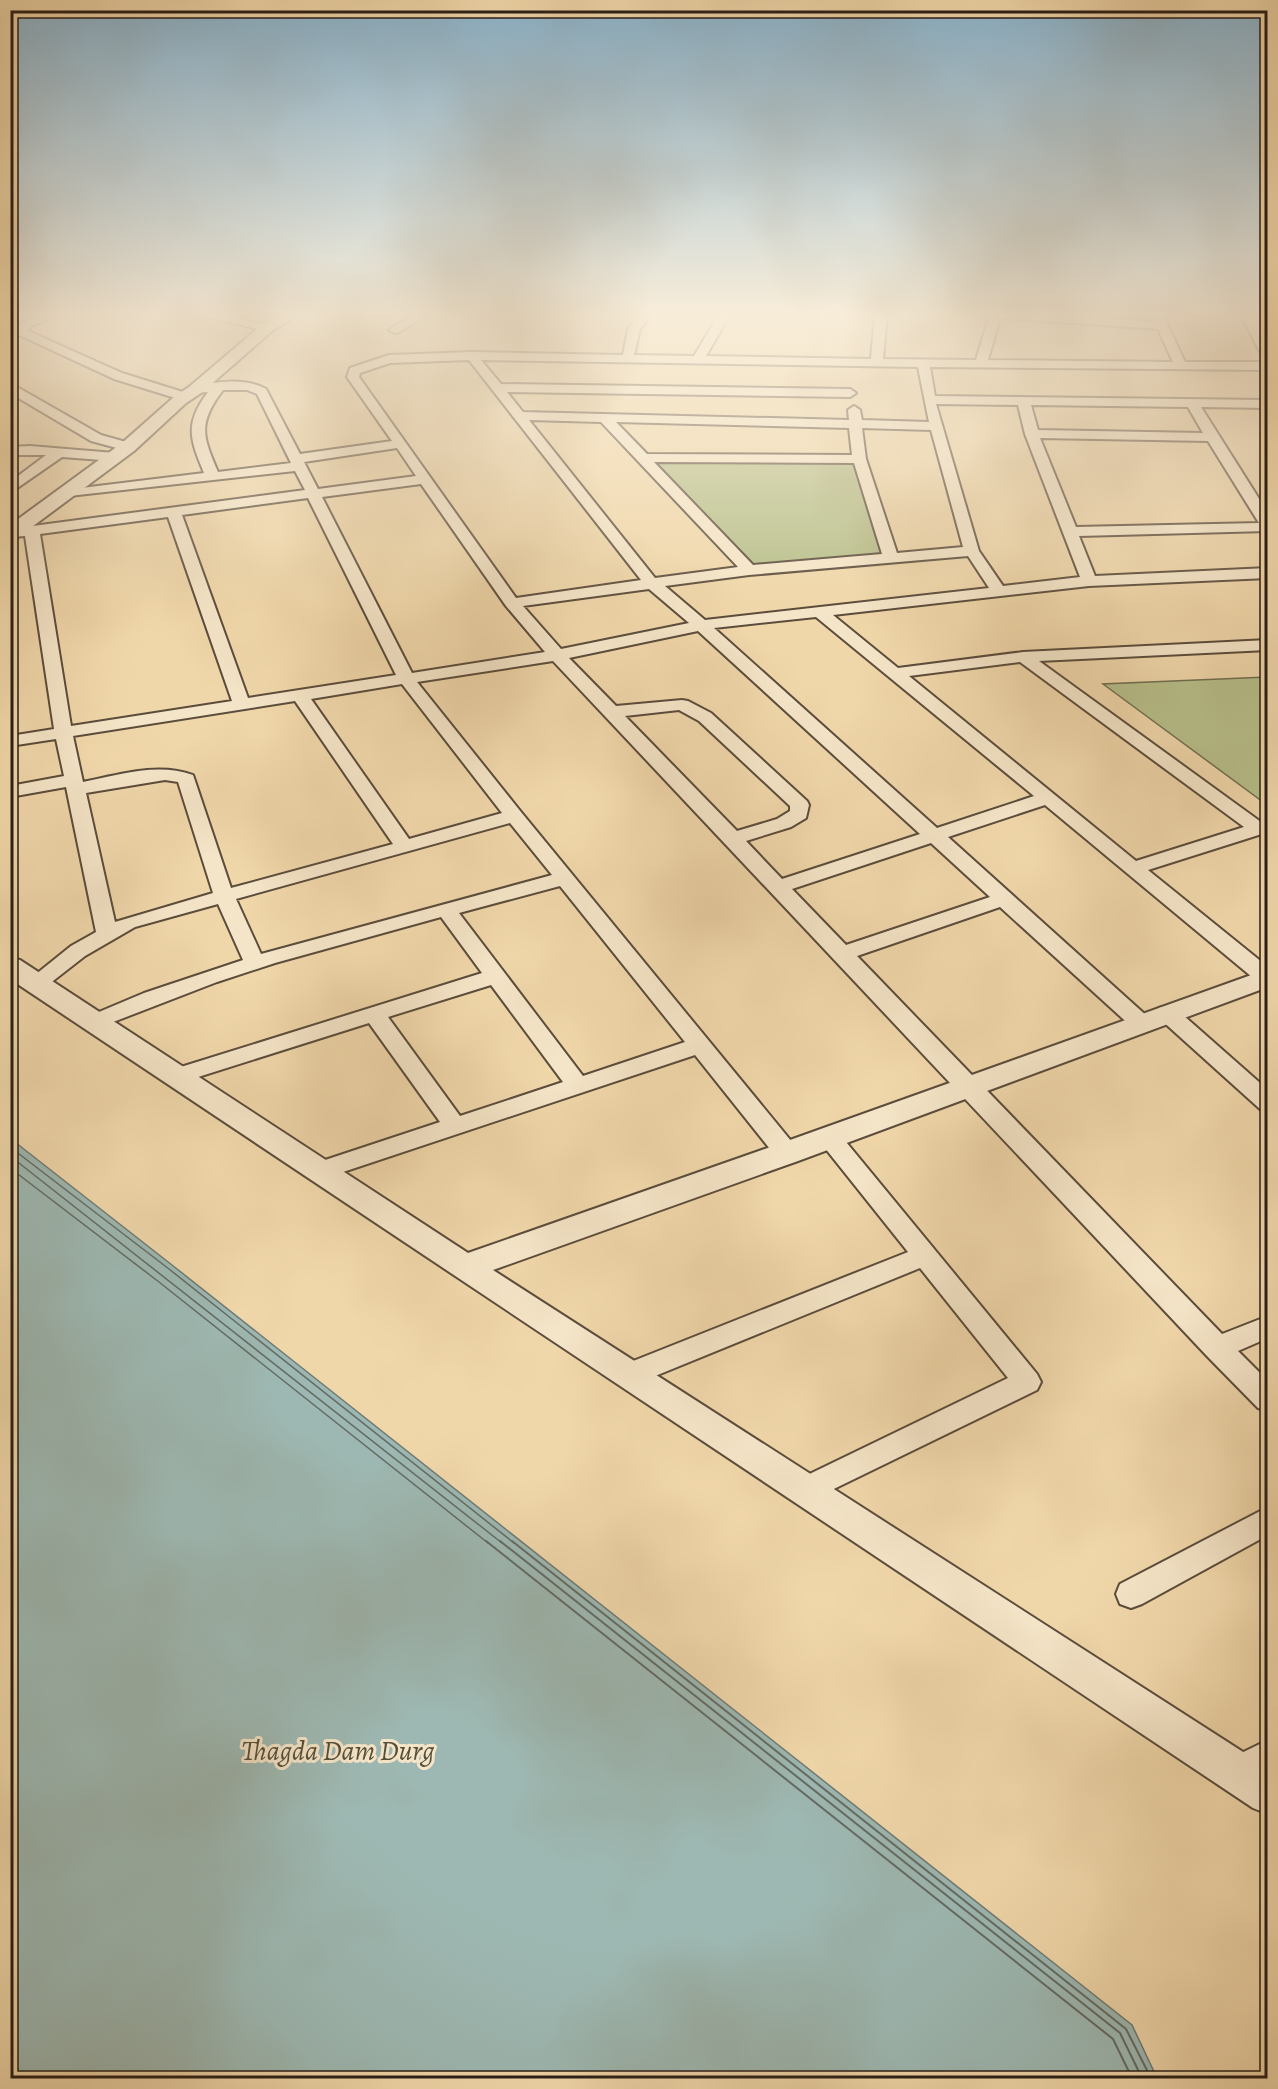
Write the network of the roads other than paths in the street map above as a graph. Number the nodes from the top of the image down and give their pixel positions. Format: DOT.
graph roads {
  1 [pos="50,410"];
  2 [pos="170,410"];
  3 [pos="201,410"];
  4 [pos="271,410"];
  5 [pos="376,410"];
  6 [pos="516,410"];
  7 [pos="855,410"];
  8 [pos="932,410"];
  9 [pos="1026,410"];
  10 [pos="1197,410"];
  11 [pos="520,416"];
  12 [pos="605,418"];
  13 [pos="858,424"];
  14 [pos="937,426"];
  15 [pos="1032,434"];
  16 [pos="1212,437"];
  17 [pos="400,444"];
  18 [pos="10,451"];
  19 [pos="121,452"];
  20 [pos="58,453"];
  21 [pos="642,458"];
  22 [pos="860,459"];
  23 [pos="297,463"];
  24 [pos="213,477"];
  25 [pos="424,478"];
  26 [pos="10,489"];
  27 [pos="65,494"];
  28 [pos="313,494"];
  29 [pos="174,512"];
  30 [pos="1268,526"];
  31 [pos="17,531"];
  32 [pos="1069,532"];
  33 [pos="972,550"];
  34 [pos="891,558"];
  35 [pos="749,570"];
  36 [pos="1268,573"];
  37 [pos="1089,581"];
  38 [pos="650,582"];
  39 [pos="999,591"];
  40 [pos="512,603"];
  41 [pos="820,612"];
  42 [pos="702,625"];
  43 [pos="1268,645"];
  44 [pos="557,655"];
  45 [pos="1023,657"];
  46 [pos="895,673"];
  47 [pos="407,680"];
  48 [pos="301,697"];
  49 [pos="242,706"];
  50 [pos="612,712"];
  51 [pos="63,732"];
  52 [pos="10,741"];
  53 [pos="75,784"];
  54 [pos="10,792"];
  55 [pos="1048,798"];
  56 [pos="514,816"];
  57 [pos="1263,827"];
  58 [pos="933,834"];
  59 [pos="732,839"];
  60 [pos="404,846"];
  61 [pos="1134,868"];
  62 [pos="565,878"];
  63 [pos="777,887"];
  64 [pos="224,896"];
  65 [pos="1004,899"];
  66 [pos="447,911"];
  67 [pos="107,933"];
  68 [pos="841,954"];
  69 [pos="254,961"];
  70 [pos="23,974"];
  71 [pos="496,976"];
  72 [pos="1267,977"];
  73 [pos="375,1015"];
  74 [pos="1154,1018"];
  75 [pos="95,1022"];
  76 [pos="699,1045"];
  77 [pos="176,1076"];
  78 [pos="578,1086"];
  79 [pos="967,1087"];
  80 [pos="1268,1103"];
  81 [pos="456,1127"];
  82 [pos="829,1137"];
  83 [pos="787,1153"];
  84 [pos="319,1171"];
  85 [pos="925,1256"];
  86 [pos="464,1267"];
  87 [pos="1268,1326"];
  88 [pos="1217,1348"];
  89 [pos="628,1375"];
  90 [pos="1268,1400"];
  91 [pos="805,1490"];
  92 [pos="1268,1520"];
  93 [pos="1131,1594"];
  94 [pos="1268,1756"];
  95 [pos="1237,1773"];
  96 [pos="1268,1793"];
  1 -- 19 [label="street"];
  2 -- 19 [label="street"];
  3 -- 24 [label="street"];
  4 -- 23 [label="street"];
  5 -- 17 [label="street"];
  6 -- 11 [label="street"];
  7 -- 13 [label="street"];
  8 -- 14 [label="street"];
  9 -- 15 [label="street"];
  10 -- 16 [label="street"];
  11 -- 12 [label="street"];
  11 -- 38 [label="street"];
  12 -- 13 [label="street"];
  12 -- 21 [label="street"];
  13 -- 14 [label="street"];
  13 -- 22 [label="street"];
  14 -- 33 [label="street"];
  15 -- 16 [label="street"];
  15 -- 32 [label="street"];
  16 -- 30 [label="street"];
  17 -- 23 [label="street"];
  17 -- 25 [label="street"];
  18 -- 20 [label="street"];
  19 -- 20 [label="street"];
  19 -- 27 [label="street"];
  20 -- 26 [label="street"];
  21 -- 22 [label="street"];
  21 -- 35 [label="street"];
  22 -- 34 [label="street"];
  23 -- 24 [label="street"];
  23 -- 28 [label="street"];
  24 -- 27 [label="street"];
  25 -- 28 [label="street"];
  25 -- 40 [label="street"];
  27 -- 31 [label="street"];
  28 -- 29 [label="street"];
  28 -- 47 [label="street"];
  29 -- 31 [label="street"];
  29 -- 49 [label="street"];
  30 -- 32 [label="street"];
  31 -- 51 [label="street"];
  32 -- 37 [label="street"];
  33 -- 34 [label="street"];
  33 -- 39 [label="street"];
  34 -- 35 [label="street"];
  35 -- 38 [label="street"];
  36 -- 37 [label="street"];
  37 -- 39 [label="street"];
  38 -- 40 [label="street"];
  38 -- 42 [label="street"];
  39 -- 41 [label="street"];
  40 -- 44 [label="street"];
  41 -- 42 [label="street"];
  41 -- 46 [label="street"];
  42 -- 44 [label="street"];
  42 -- 58 [label="street"];
  43 -- 45 [label="street"];
  44 -- 47 [label="street"];
  44 -- 50 [label="street"];
  45 -- 46 [label="street"];
  45 -- 57 [label="street"];
  46 -- 55 [label="street"];
  47 -- 48 [label="street"];
  47 -- 56 [label="street"];
  48 -- 49 [label="street"];
  48 -- 60 [label="street"];
  49 -- 51 [label="street"];
  50 -- 59 [label="street"];
  50 -- 59 [label="street"];
  51 -- 52 [label="street"];
  51 -- 53 [label="street"];
  53 -- 54 [label="street"];
  53 -- 64 [label="street"];
  53 -- 67 [label="street"];
  55 -- 58 [label="street"];
  55 -- 61 [label="street"];
  56 -- 60 [label="street"];
  56 -- 62 [label="street"];
  57 -- 61 [label="street"];
  58 -- 63 [label="street"];
  58 -- 65 [label="street"];
  59 -- 63 [label="street"];
  60 -- 64 [label="street"];
  61 -- 72 [label="street"];
  62 -- 66 [label="street"];
  62 -- 76 [label="street"];
  63 -- 68 [label="street"];
  64 -- 67 [label="street"];
  64 -- 69 [label="street"];
  65 -- 68 [label="street"];
  65 -- 74 [label="street"];
  66 -- 69 [label="street"];
  66 -- 71 [label="street"];
  67 -- 70 [label="street"];
  68 -- 79 [label="street"];
  69 -- 75 [label="street"];
  70 -- 75 [label="street"];
  71 -- 73 [label="street"];
  71 -- 78 [label="street"];
  72 -- 74 [label="street"];
  73 -- 77 [label="street"];
  73 -- 81 [label="street"];
  74 -- 79 [label="street"];
  74 -- 80 [label="street"];
  75 -- 77 [label="street"];
  76 -- 78 [label="street"];
  76 -- 83 [label="street"];
  77 -- 84 [label="street"];
  78 -- 81 [label="street"];
  79 -- 82 [label="street"];
  79 -- 88 [label="street"];
  81 -- 84 [label="street"];
  82 -- 83 [label="street"];
  82 -- 85 [label="street"];
  83 -- 86 [label="street"];
  84 -- 86 [label="street"];
  85 -- 89 [label="street"];
  85 -- 91 [label="street"];
  86 -- 89 [label="street"];
  87 -- 88 [label="street"];
  88 -- 90 [label="street"];
  89 -- 91 [label="street"];
  91 -- 95 [label="street"];
  92 -- 93 [label="street"];
  94 -- 95 [label="street"];
  95 -- 96 [label="street"];
}
